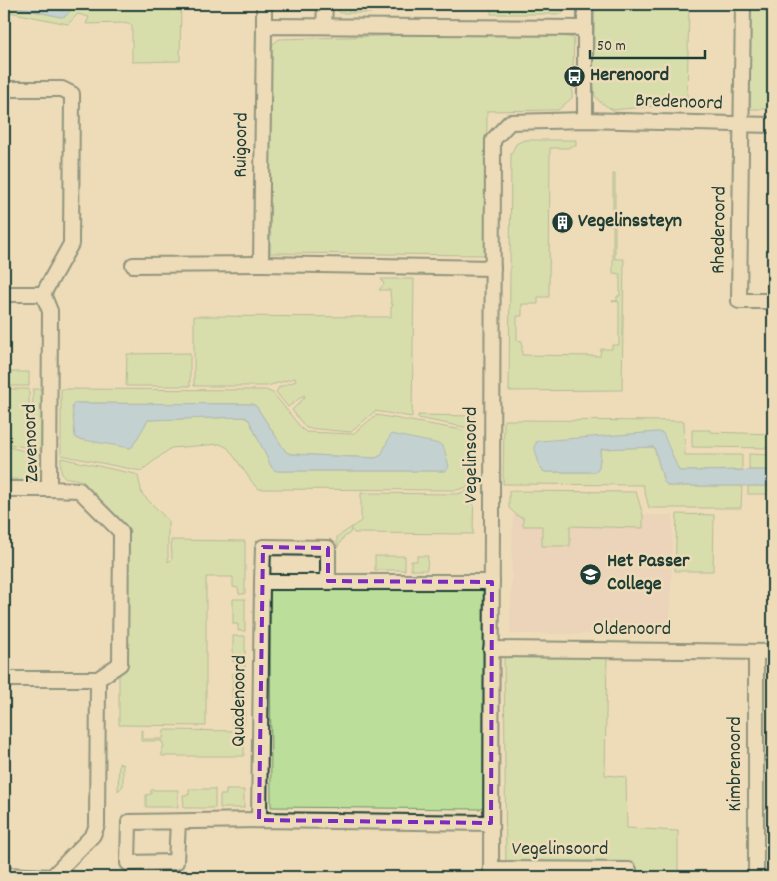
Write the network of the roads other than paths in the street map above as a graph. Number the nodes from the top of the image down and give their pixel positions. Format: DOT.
graph roads {
  1 [pos="264,4"];
  2 [pos="325,4"];
  3 [pos="585,4"];
  4 [pos="742,4"];
  5 [pos="264,26"];
  6 [pos="324,26"];
  7 [pos="585,28"];
  8 [pos="4,89"];
  9 [pos="585,120"];
  10 [pos="741,125"];
  11 [pos="773,125"];
  12 [pos="261,264"];
  13 [pos="133,266"];
  14 [pos="493,268"];
  15 [pos="4,294"];
  16 [pos="43,294"];
  17 [pos="773,301"];
  18 [pos="4,489"];
  19 [pos="49,489"];
  20 [pos="328,581"];
  21 [pos="262,582"];
  22 [pos="492,582"];
  23 [pos="491,649"];
  24 [pos="756,652"];
  25 [pos="773,652"];
  26 [pos="4,679"];
  27 [pos="98,679"];
  28 [pos="259,820"];
  29 [pos="178,822"];
  30 [pos="491,823"];
  31 [pos="629,870"];
  32 [pos="491,873"];
  33 [pos="4,875"];
  34 [pos="52,877"];
  35 [pos="756,877"];
  1 -- 5 [label="street, Ruigoord"];
  2 -- 6 [label="street"];
  3 -- 7 [label="street"];
  4 -- 10 [label="street"];
  5 -- 6 [label="street"];
  5 -- 12 [label="street, Ruigoord"];
  6 -- 7 [label="street"];
  7 -- 9 [label="street"];
  8 -- 16 [label="street"];
  9 -- 10 [label="street, Bredenoord"];
  9 -- 14 [label="street, Vegelinsoord"];
  10 -- 11 [label="street, Bredenoord"];
  10 -- 17 [label="street, Rhederoord"];
  12 -- 13 [label="street"];
  12 -- 14 [label="street"];
  14 -- 22 [label="street, Vegelinsoord"];
  15 -- 16 [label="street"];
  16 -- 19 [label="street, Zevenoord"];
  18 -- 19 [label="street"];
  19 -- 27 [label="street, Zevenoord"];
  20 -- 21 [label="street"];
  20 -- 21 [label="street, Quadenoord"];
  20 -- 22 [label="street"];
  21 -- 28 [label="street, Quadenoord"];
  22 -- 23 [label="street, Vegelinsoord"];
  23 -- 24 [label="street, Oldenoord"];
  23 -- 30 [label="street, Vegelinsoord"];
  24 -- 25 [label="street, Oldenoord"];
  24 -- 35 [label="street, Kimbrenoord"];
  26 -- 27 [label="street"];
  27 -- 34 [label="street"];
  28 -- 29 [label="street"];
  28 -- 30 [label="street"];
  29 -- 29 [label="street"];
  30 -- 32 [label="street, Vegelinsoord"];
  31 -- 32 [label="street, Vegelinsoord"];
  33 -- 34 [label="street"];
}
